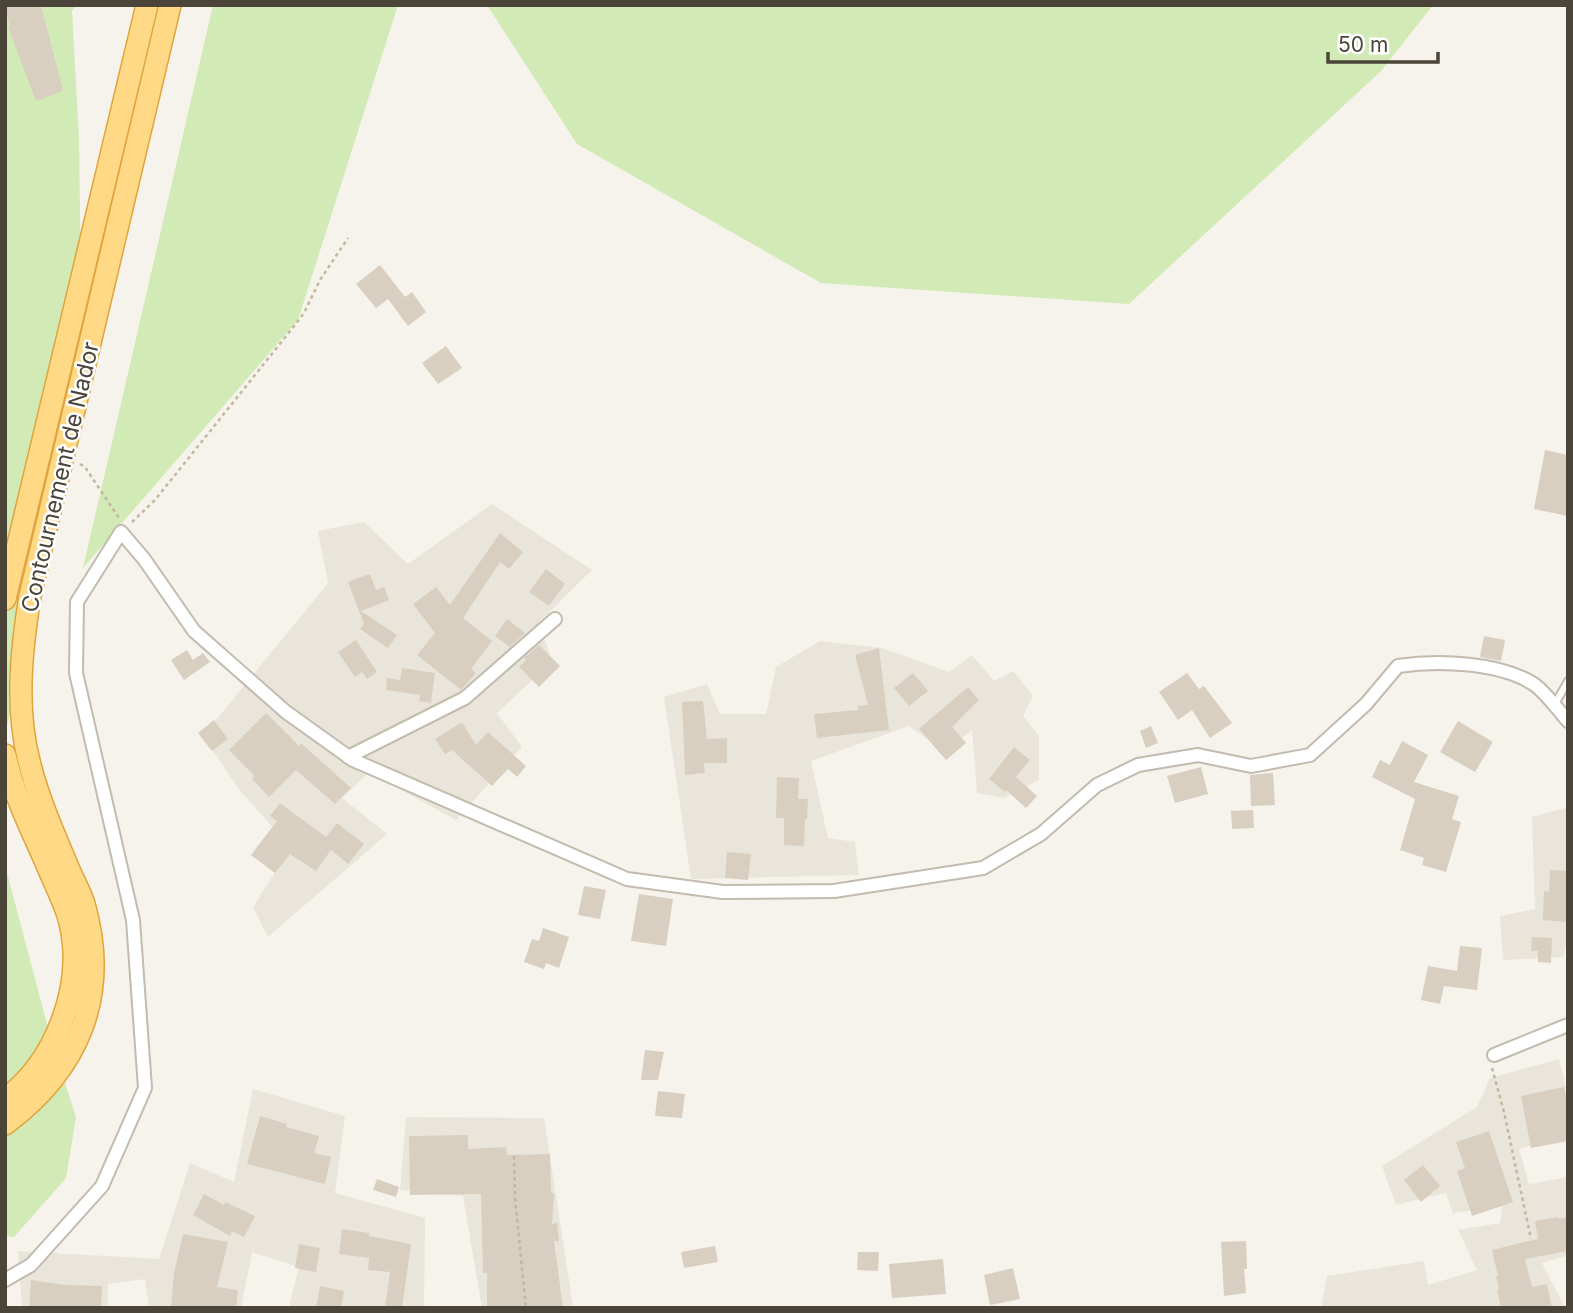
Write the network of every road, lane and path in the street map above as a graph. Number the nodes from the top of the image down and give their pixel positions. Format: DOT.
graph roads {
  1 [pos="147,5"];
  2 [pos="170,5"];
  3 [pos="348,238"];
  4 [pos="74,304"];
  5 [pos="100,310"];
  6 [pos="63,460"];
  7 [pos="124,530"];
  8 [pos="5,599"];
  9 [pos="555,620"];
  10 [pos="1568,681"];
  11 [pos="1554,706"];
  12 [pos="1568,721"];
  13 [pos="5,755"];
  14 [pos="348,757"];
  15 [pos="1568,1025"];
  16 [pos="1494,1055"];
  17 [pos="5,1099"];
  18 [pos="5,1124"];
  19 [pos="514,1156"];
  20 [pos="1531,1238"];
  21 [pos="5,1280"];
  22 [pos="526,1308"];
  1 -- 4 [label="highway, Contournement de Nador"];
  2 -- 5 [label="highway, Contournement de Nador"];
  3 -- 7 [label="path"];
  4 -- 5 [label="highway"];
  4 -- 8 [label="highway, Contournement de Nador"];
  5 -- 6 [label="highway, Contournement de Nador"];
  6 -- 7 [label="path"];
  6 -- 18 [label="highway, Contournement de Nador"];
  7 -- 14 [label="street"];
  7 -- 21 [label="street"];
  9 -- 14 [label="street"];
  10 -- 11 [label="lane"];
  11 -- 12 [label="street"];
  11 -- 14 [label="street"];
  13 -- 17 [label="highway"];
  15 -- 16 [label="street"];
  16 -- 20 [label="path"];
  19 -- 22 [label="path"];
}
